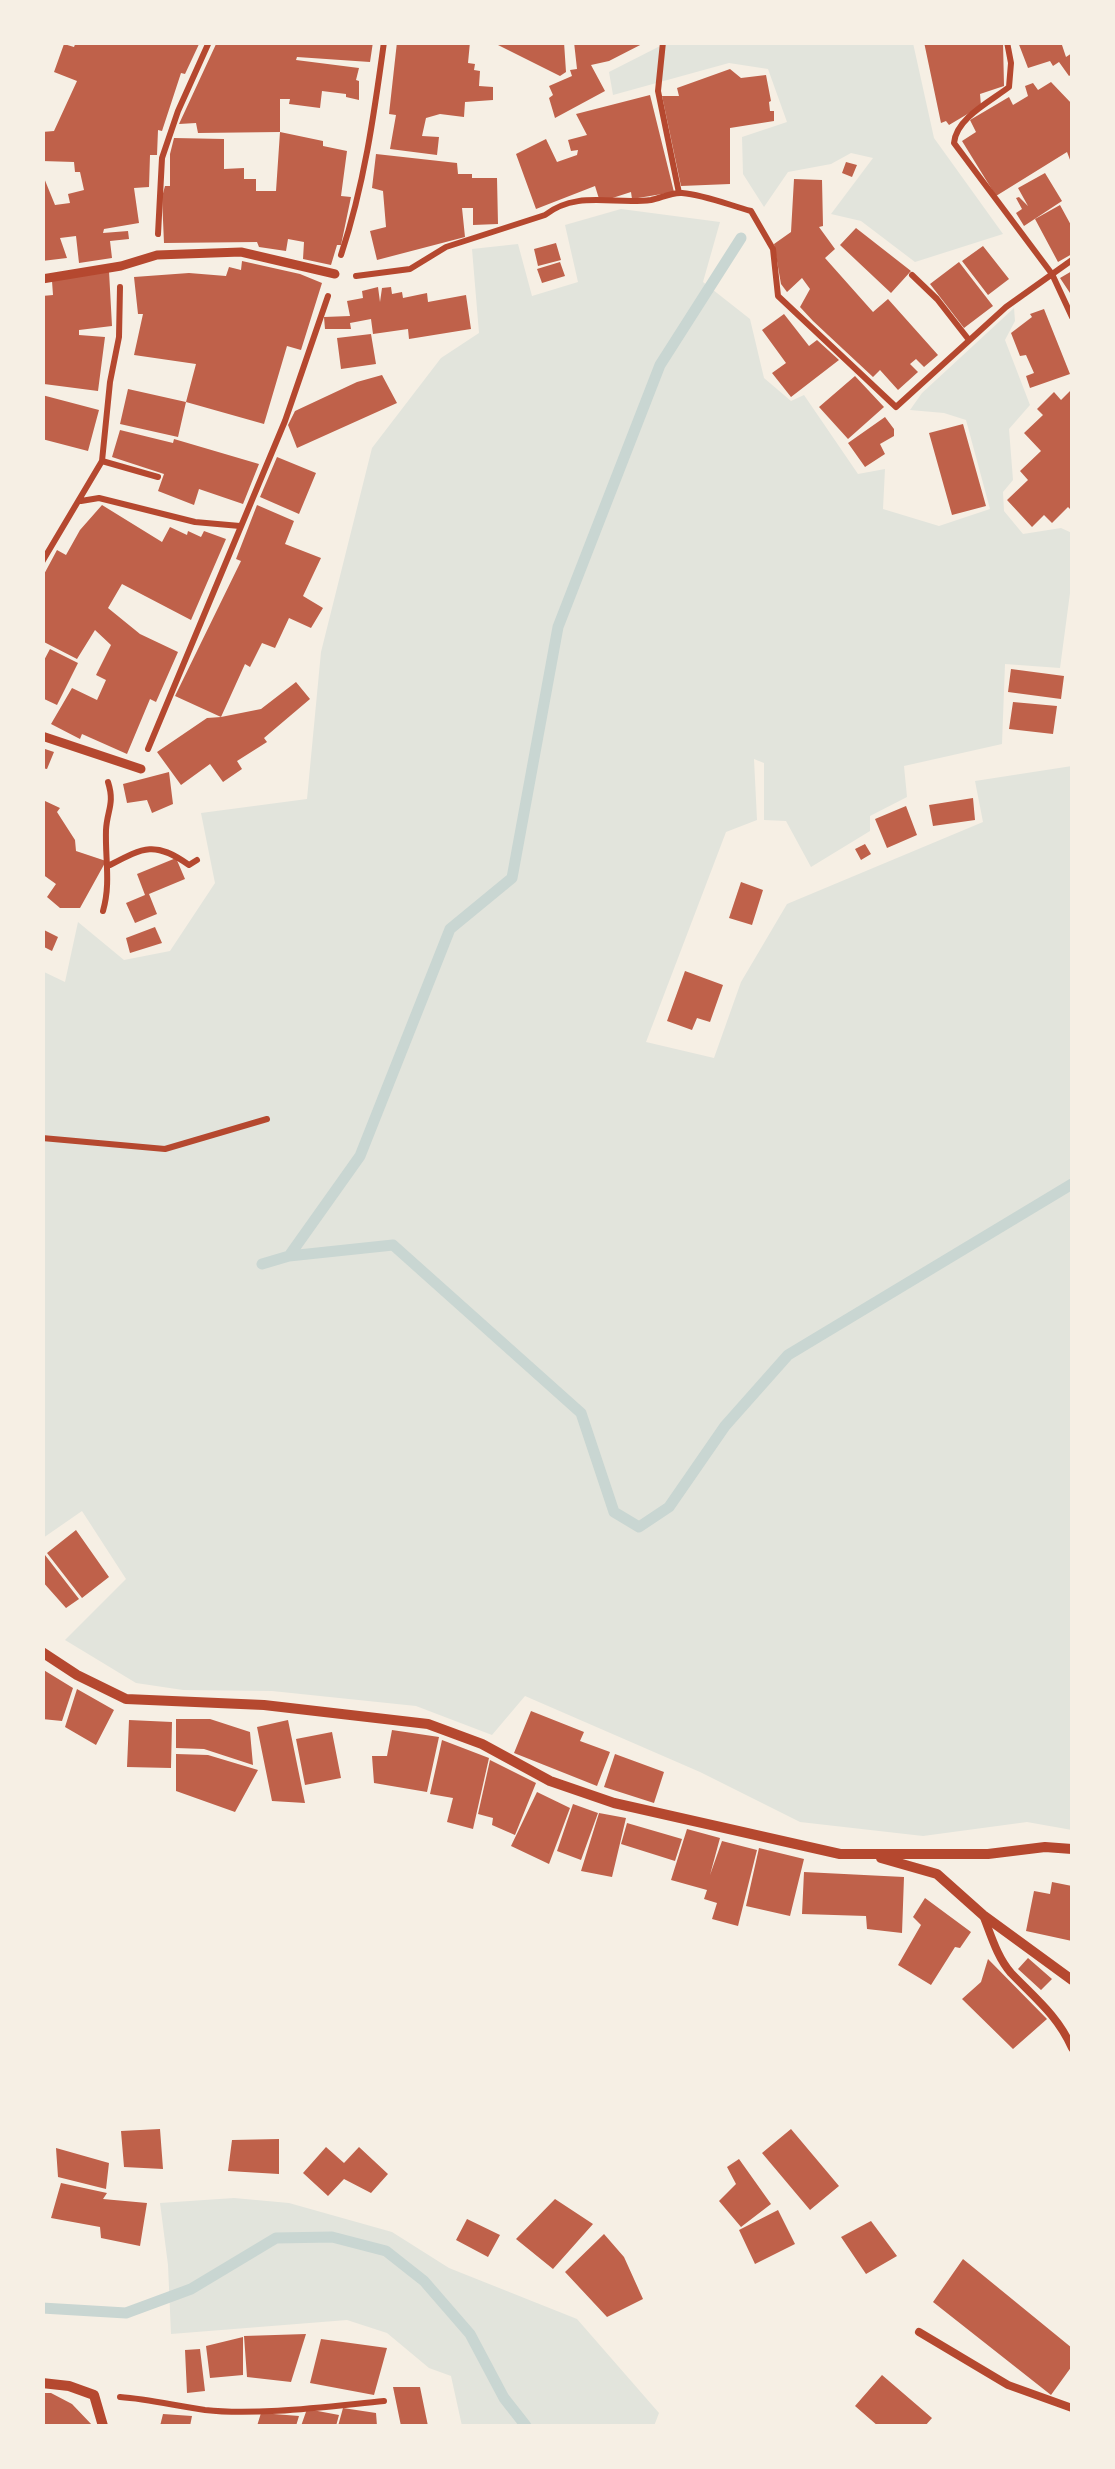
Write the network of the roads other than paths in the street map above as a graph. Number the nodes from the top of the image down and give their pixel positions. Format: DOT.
graph roads {
  1 [pos="335,274"];
  2 [pos="42,279"];
  3 [pos="42,736"];
  4 [pos="141,768"];
  5 [pos="42,1652"];
  6 [pos="1072,1849"];
  7 [pos="865,1854"];
  8 [pos="983,1915"];
  9 [pos="1072,1980"];
  10 [pos="1072,2048"];
  11 [pos="919,2332"];
  12 [pos="42,2383"];
  13 [pos="1072,2408"];
  14 [pos="103,2426"];
  1 -- 2 [label="street"];
  3 -- 4 [label="street"];
  5 -- 7 [label="street"];
  6 -- 7 [label="street"];
  7 -- 8 [label="street"];
  8 -- 9 [label="street"];
  8 -- 10 [label="lane"];
  11 -- 13 [label="lane"];
  12 -- 14 [label="street"];
}
